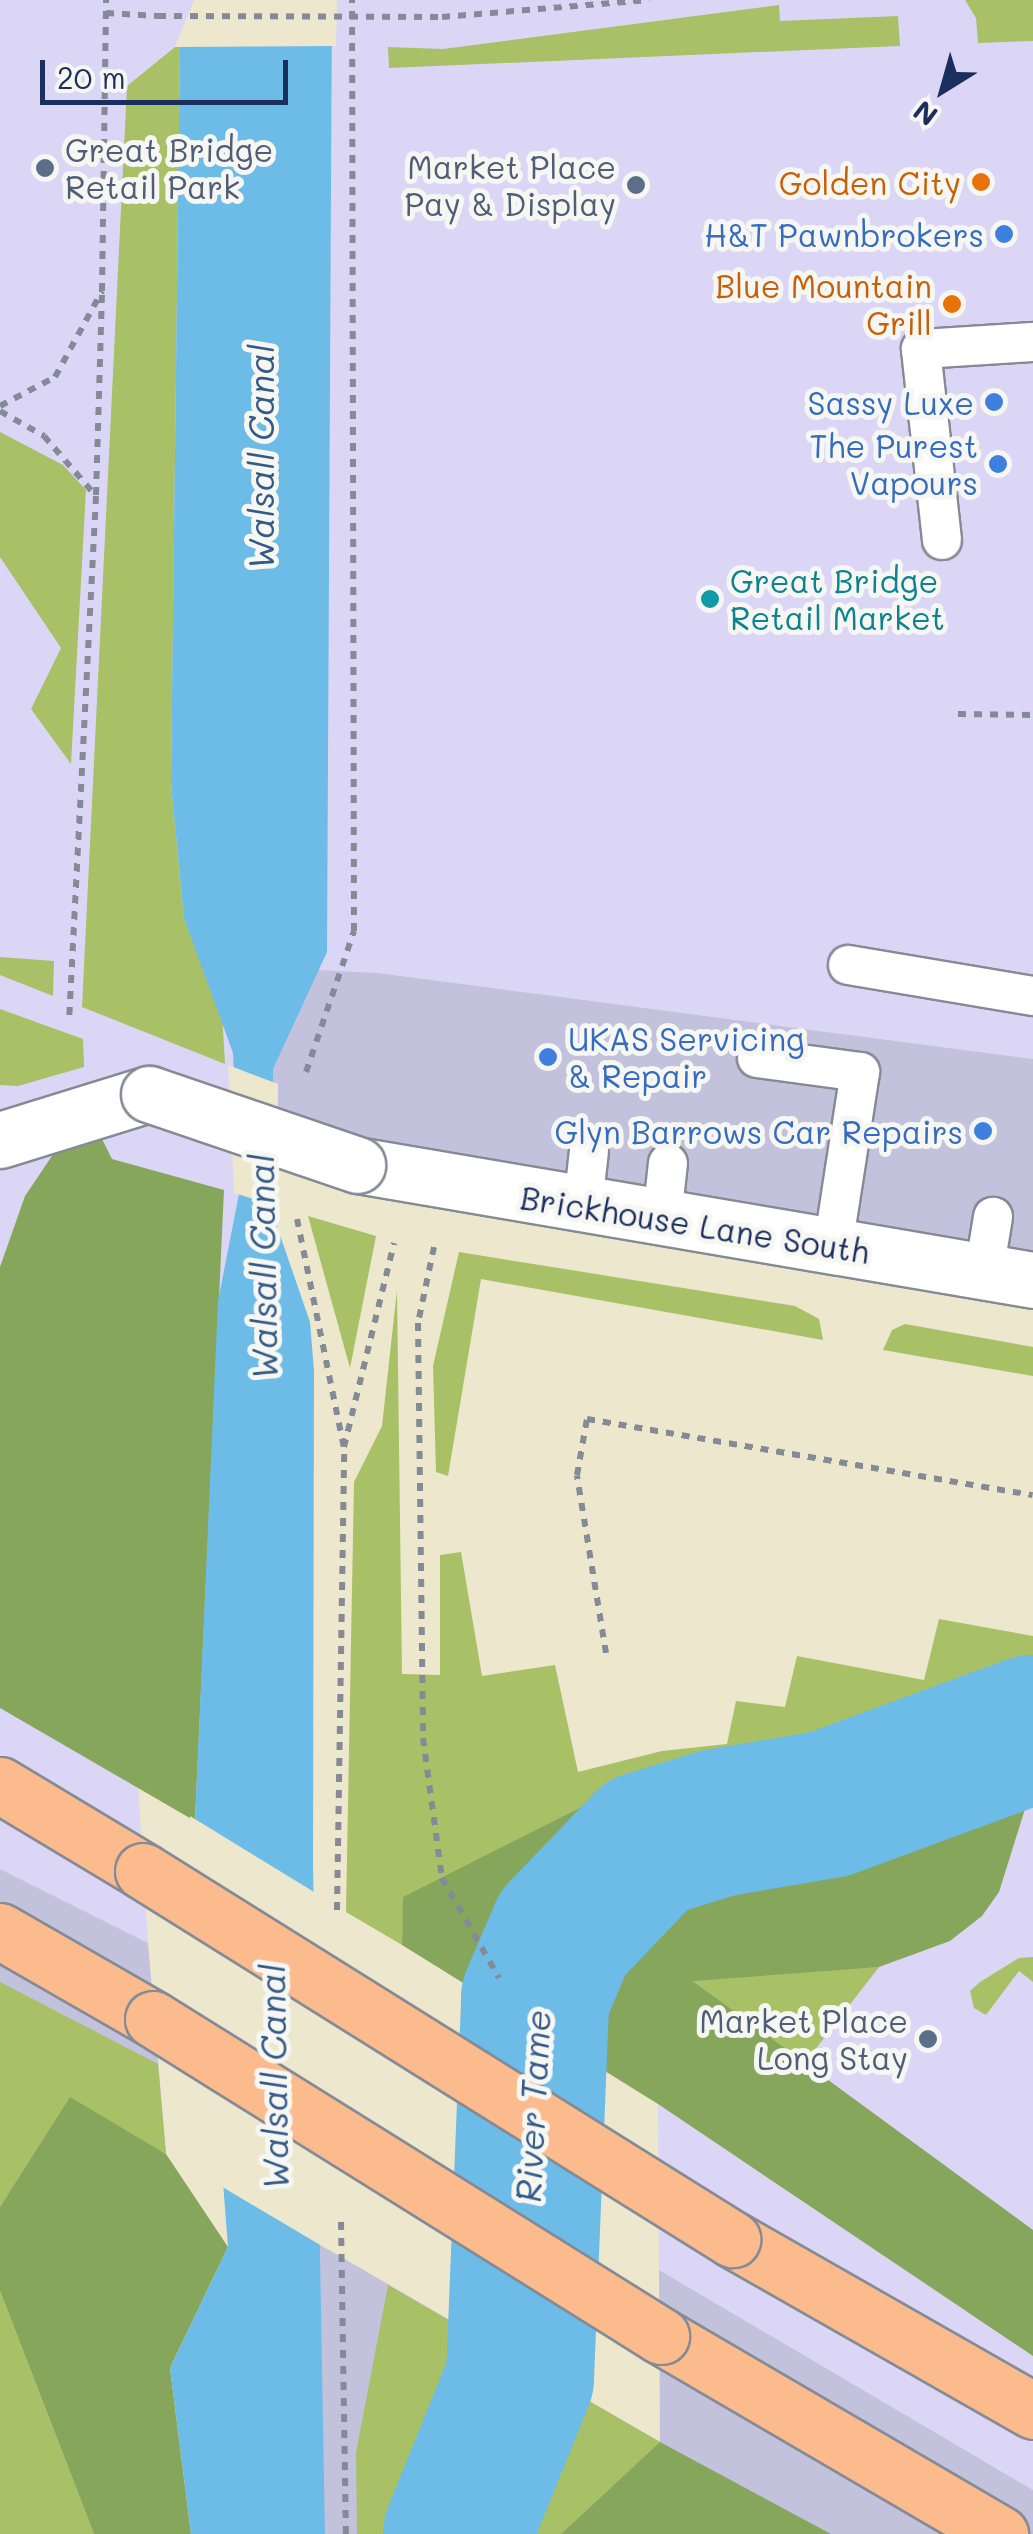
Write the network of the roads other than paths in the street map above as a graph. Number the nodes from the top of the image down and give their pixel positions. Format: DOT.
graph roads {
  1 [pos="1033,342"];
  2 [pos="942,540"];
  3 [pos="848,965"];
  4 [pos="1033,996"];
  5 [pos="757,1058"];
  6 [pos="0,1140"];
  7 [pos="589,1151"];
  8 [pos="668,1162"];
  9 [pos="584,1205"];
  10 [pos="992,1217"];
  11 [pos="662,1218"];
  12 [pos="832,1247"];
  13 [pos="1008,1276"];
  14 [pos="0,1784"];
  15 [pos="0,1931"];
  16 [pos="1033,2411"];
  17 [pos="1000,2534"];
  1 -- 2 [label="lane"];
  3 -- 4 [label="lane"];
  5 -- 12 [label="lane"];
  6 -- 9 [label="street, Brickhouse Lane South, bridge"];
  7 -- 9 [label="lane"];
  8 -- 11 [label="lane"];
  9 -- 11 [label="street, Brickhouse Lane South"];
  10 -- 13 [label="lane"];
  11 -- 12 [label="street, Brickhouse Lane South"];
  12 -- 13 [label="street, Brickhouse Lane South"];
  14 -- 16 [label="highway, bridge"];
  15 -- 17 [label="highway, bridge"];
}
